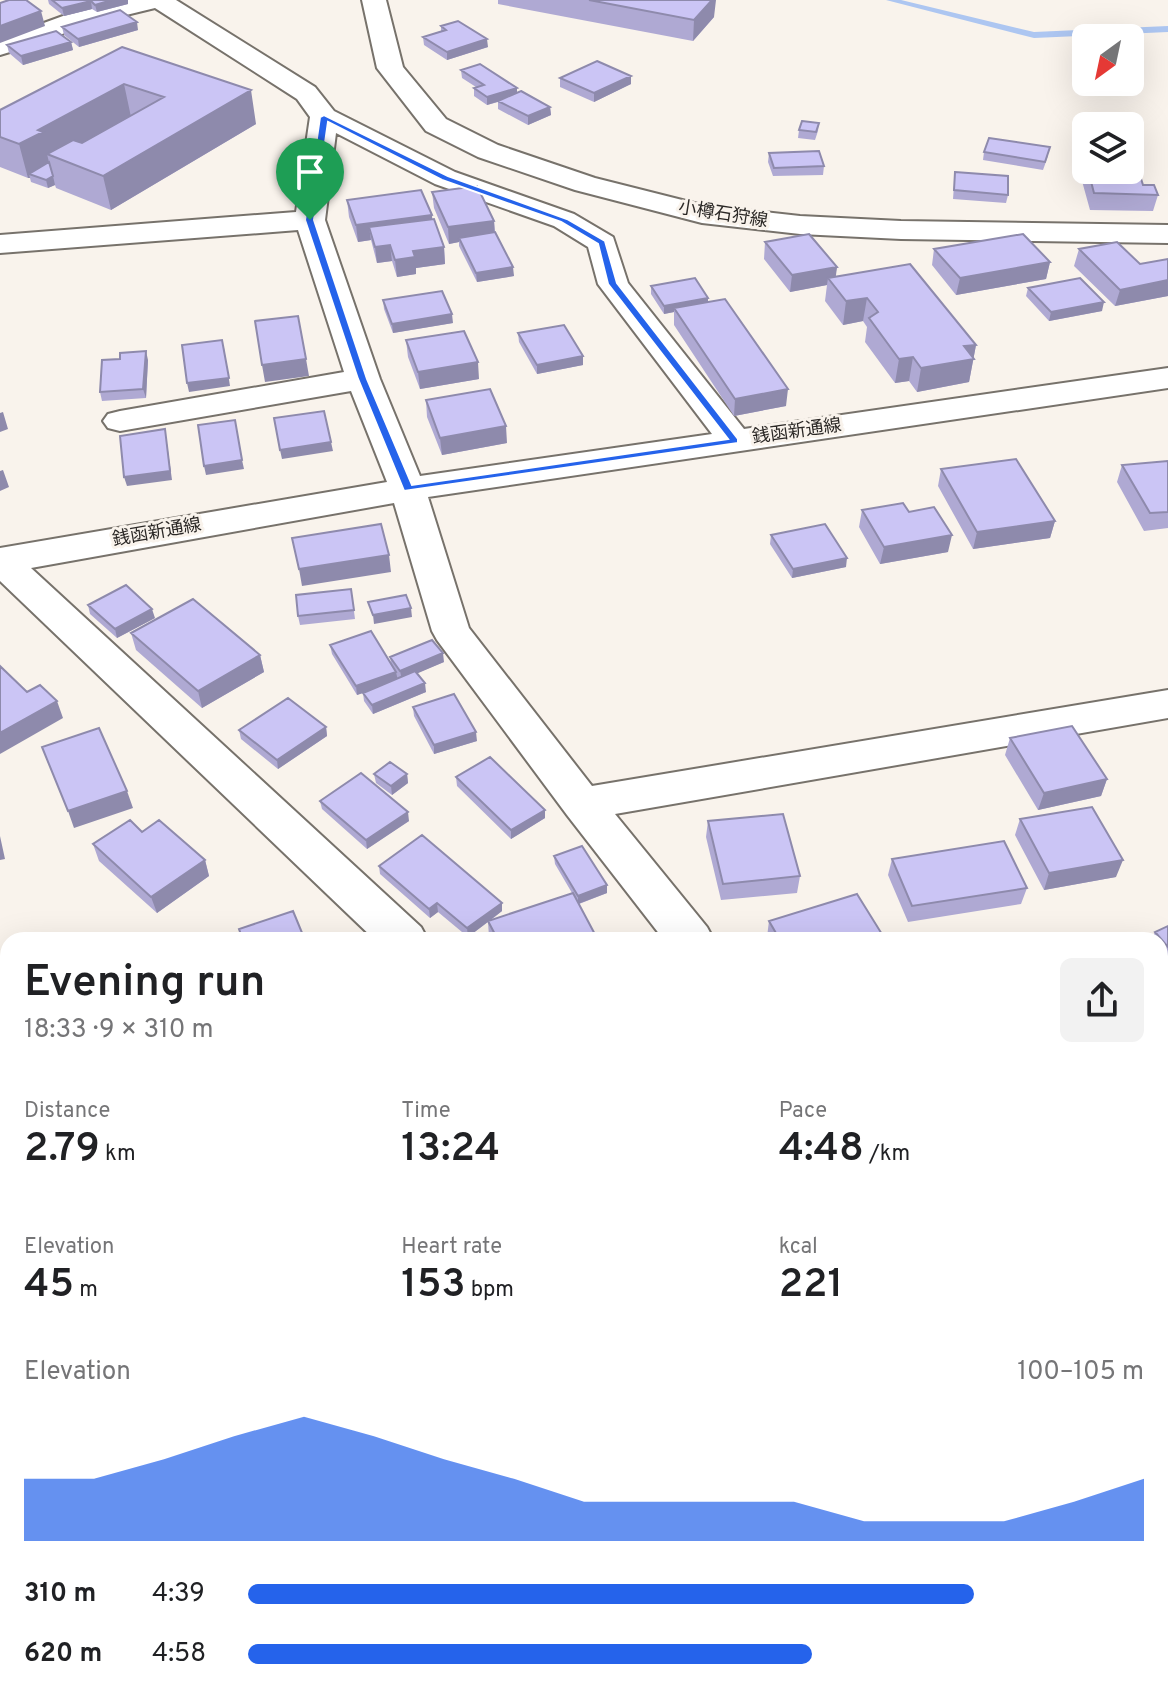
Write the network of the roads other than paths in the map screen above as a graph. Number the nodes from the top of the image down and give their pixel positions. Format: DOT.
graph roads {
  1 [pos="158,0"];
  2 [pos="374,0"];
  3 [pos="0,47"];
  4 [pos="324,117"];
  5 [pos="310,220"];
  6 [pos="1168,234"];
  7 [pos="0,244"];
  8 [pos="1168,378"];
  9 [pos="363,379"];
  10 [pos="120,421"];
  11 [pos="735,441"];
  12 [pos="408,489"];
  13 [pos="0,560"];
  14 [pos="1168,704"];
  15 [pos="582,804"];
  16 [pos="396,932"];
  17 [pos="685,932"];
  1 -- 3 [label="street"];
  1 -- 4 [label="street"];
  2 -- 6 [label="street, 小樽石狩線"];
  4 -- 5 [label="street"];
  4 -- 11 [label="street"];
  5 -- 7 [label="street"];
  5 -- 9 [label="street"];
  8 -- 11 [label="street, 銭函新通線"];
  9 -- 10 [label="street"];
  9 -- 12 [label="street"];
  11 -- 12 [label="street, 銭函新通線"];
  12 -- 13 [label="street, 銭函新通線"];
  12 -- 15 [label="street"];
  13 -- 16 [label="street"];
  14 -- 15 [label="street"];
  15 -- 17 [label="street"];
}
